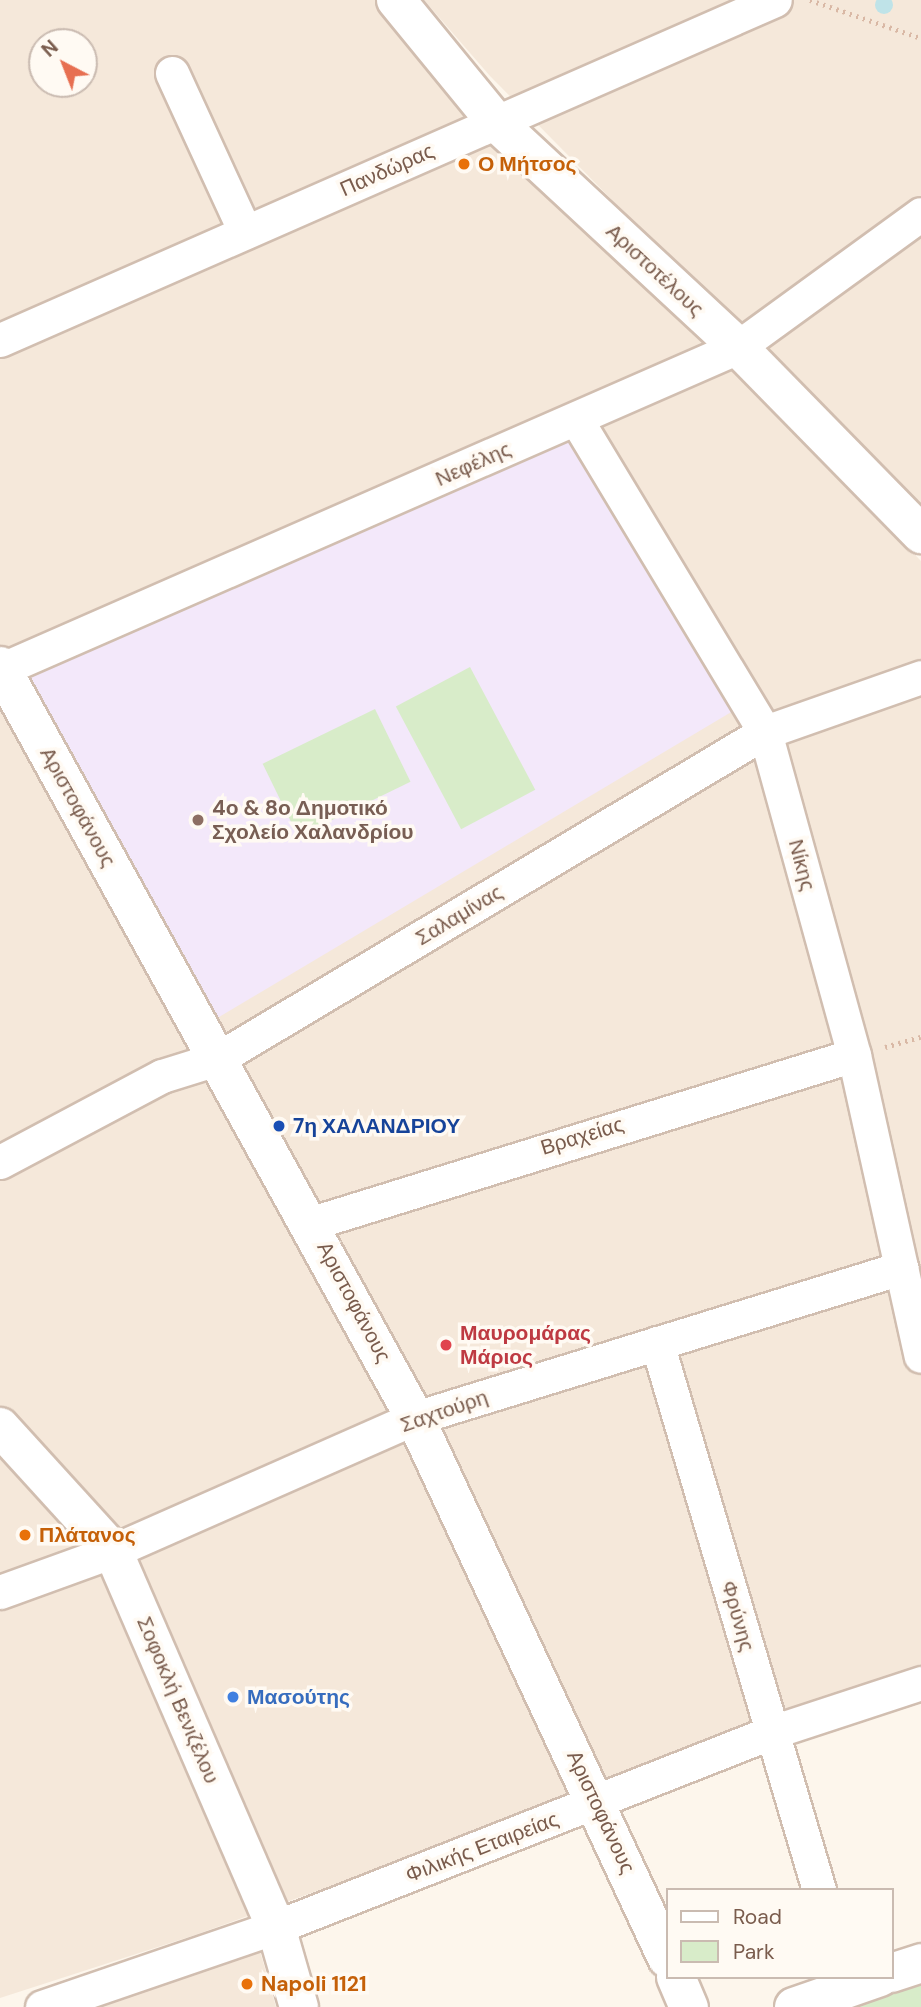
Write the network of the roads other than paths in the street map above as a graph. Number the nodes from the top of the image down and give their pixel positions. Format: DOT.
graph roads {
  1 [pos="396,0"];
  2 [pos="775,0"];
  3 [pos="172,73"];
  4 [pos="496,122"];
  5 [pos="921,214"];
  6 [pos="245,232"];
  7 [pos="0,340"];
  8 [pos="738,347"];
  9 [pos="576,419"];
  10 [pos="921,534"];
  11 [pos="1,668"];
  12 [pos="921,677"];
  13 [pos="765,732"];
  14 [pos="854,1055"];
  15 [pos="217,1059"];
  16 [pos="0,1163"];
  17 [pos="312,1223"];
  18 [pos="901,1268"];
  19 [pos="657,1343"];
  20 [pos="921,1356"];
  21 [pos="415,1418"];
  22 [pos="0,1427"];
  23 [pos="113,1551"];
  24 [pos="0,1592"];
  25 [pos="921,1683"];
  26 [pos="772,1732"];
  27 [pos="597,1802"];
  28 [pos="818,1888"];
  29 [pos="276,1927"];
  30 [pos="666,1956"];
  31 [pos="921,1963"];
  32 [pos="893,1972"];
  33 [pos="677,1979"];
  34 [pos="858,1981"];
  35 [pos="42,2007"];
  36 [pos="299,2007"];
  37 [pos="689,2007"];
  38 [pos="794,2007"];
  1 -- 4 [label="street, Αριστοτέλους"];
  2 -- 4 [label="street, Πανδώρας"];
  3 -- 6 [label="street"];
  4 -- 6 [label="street, Πανδώρας"];
  4 -- 8 [label="street, Αριστοτέλους"];
  5 -- 8 [label="street, Νεφέλης"];
  6 -- 7 [label="street, Πανδώρας"];
  8 -- 9 [label="street, Νεφέλης"];
  8 -- 10 [label="street, Αριστοτέλους"];
  9 -- 11 [label="street, Νεφέλης"];
  9 -- 13 [label="street, Νίκης"];
  11 -- 15 [label="street, Αριστοφάνους"];
  12 -- 13 [label="street, Σαλαμίνας"];
  13 -- 14 [label="street, Νίκης"];
  13 -- 15 [label="street, Σαλαμίνας"];
  14 -- 17 [label="street, Βραχείας"];
  14 -- 18 [label="street, Νίκης"];
  15 -- 16 [label="street, Σαλαμίνας"];
  15 -- 17 [label="street, Αριστοφάνους"];
  17 -- 21 [label="street, Αριστοφάνους"];
  18 -- 19 [label="street, Σαχτούρη"];
  18 -- 20 [label="street, Νίκης"];
  19 -- 21 [label="street, Σαχτούρη"];
  19 -- 26 [label="street, Φρύνης"];
  21 -- 23 [label="street, Σαχτούρη"];
  21 -- 27 [label="street, Αριστοφάνους"];
  22 -- 23 [label="street, Σοφοκλή Βενιζέλου"];
  23 -- 24 [label="street, Σαχτούρη"];
  23 -- 29 [label="street, Σοφοκλή Βενιζέλου"];
  25 -- 26 [label="street, Φιλικής Εταιρείας"];
  26 -- 27 [label="street, Φιλικής Εταιρείας"];
  26 -- 28 [label="street, Φρύνης"];
  27 -- 29 [label="street, Φιλικής Εταιρείας"];
  27 -- 30 [label="street, Αριστοφάνους"];
  29 -- 35 [label="street, Φιλικής Εταιρείας"];
  29 -- 36 [label="street, Σοφοκλή Βενιζέλου"];
  31 -- 32 [label="street"];
  33 -- 37 [label="street"];
  34 -- 38 [label="street"];
}
